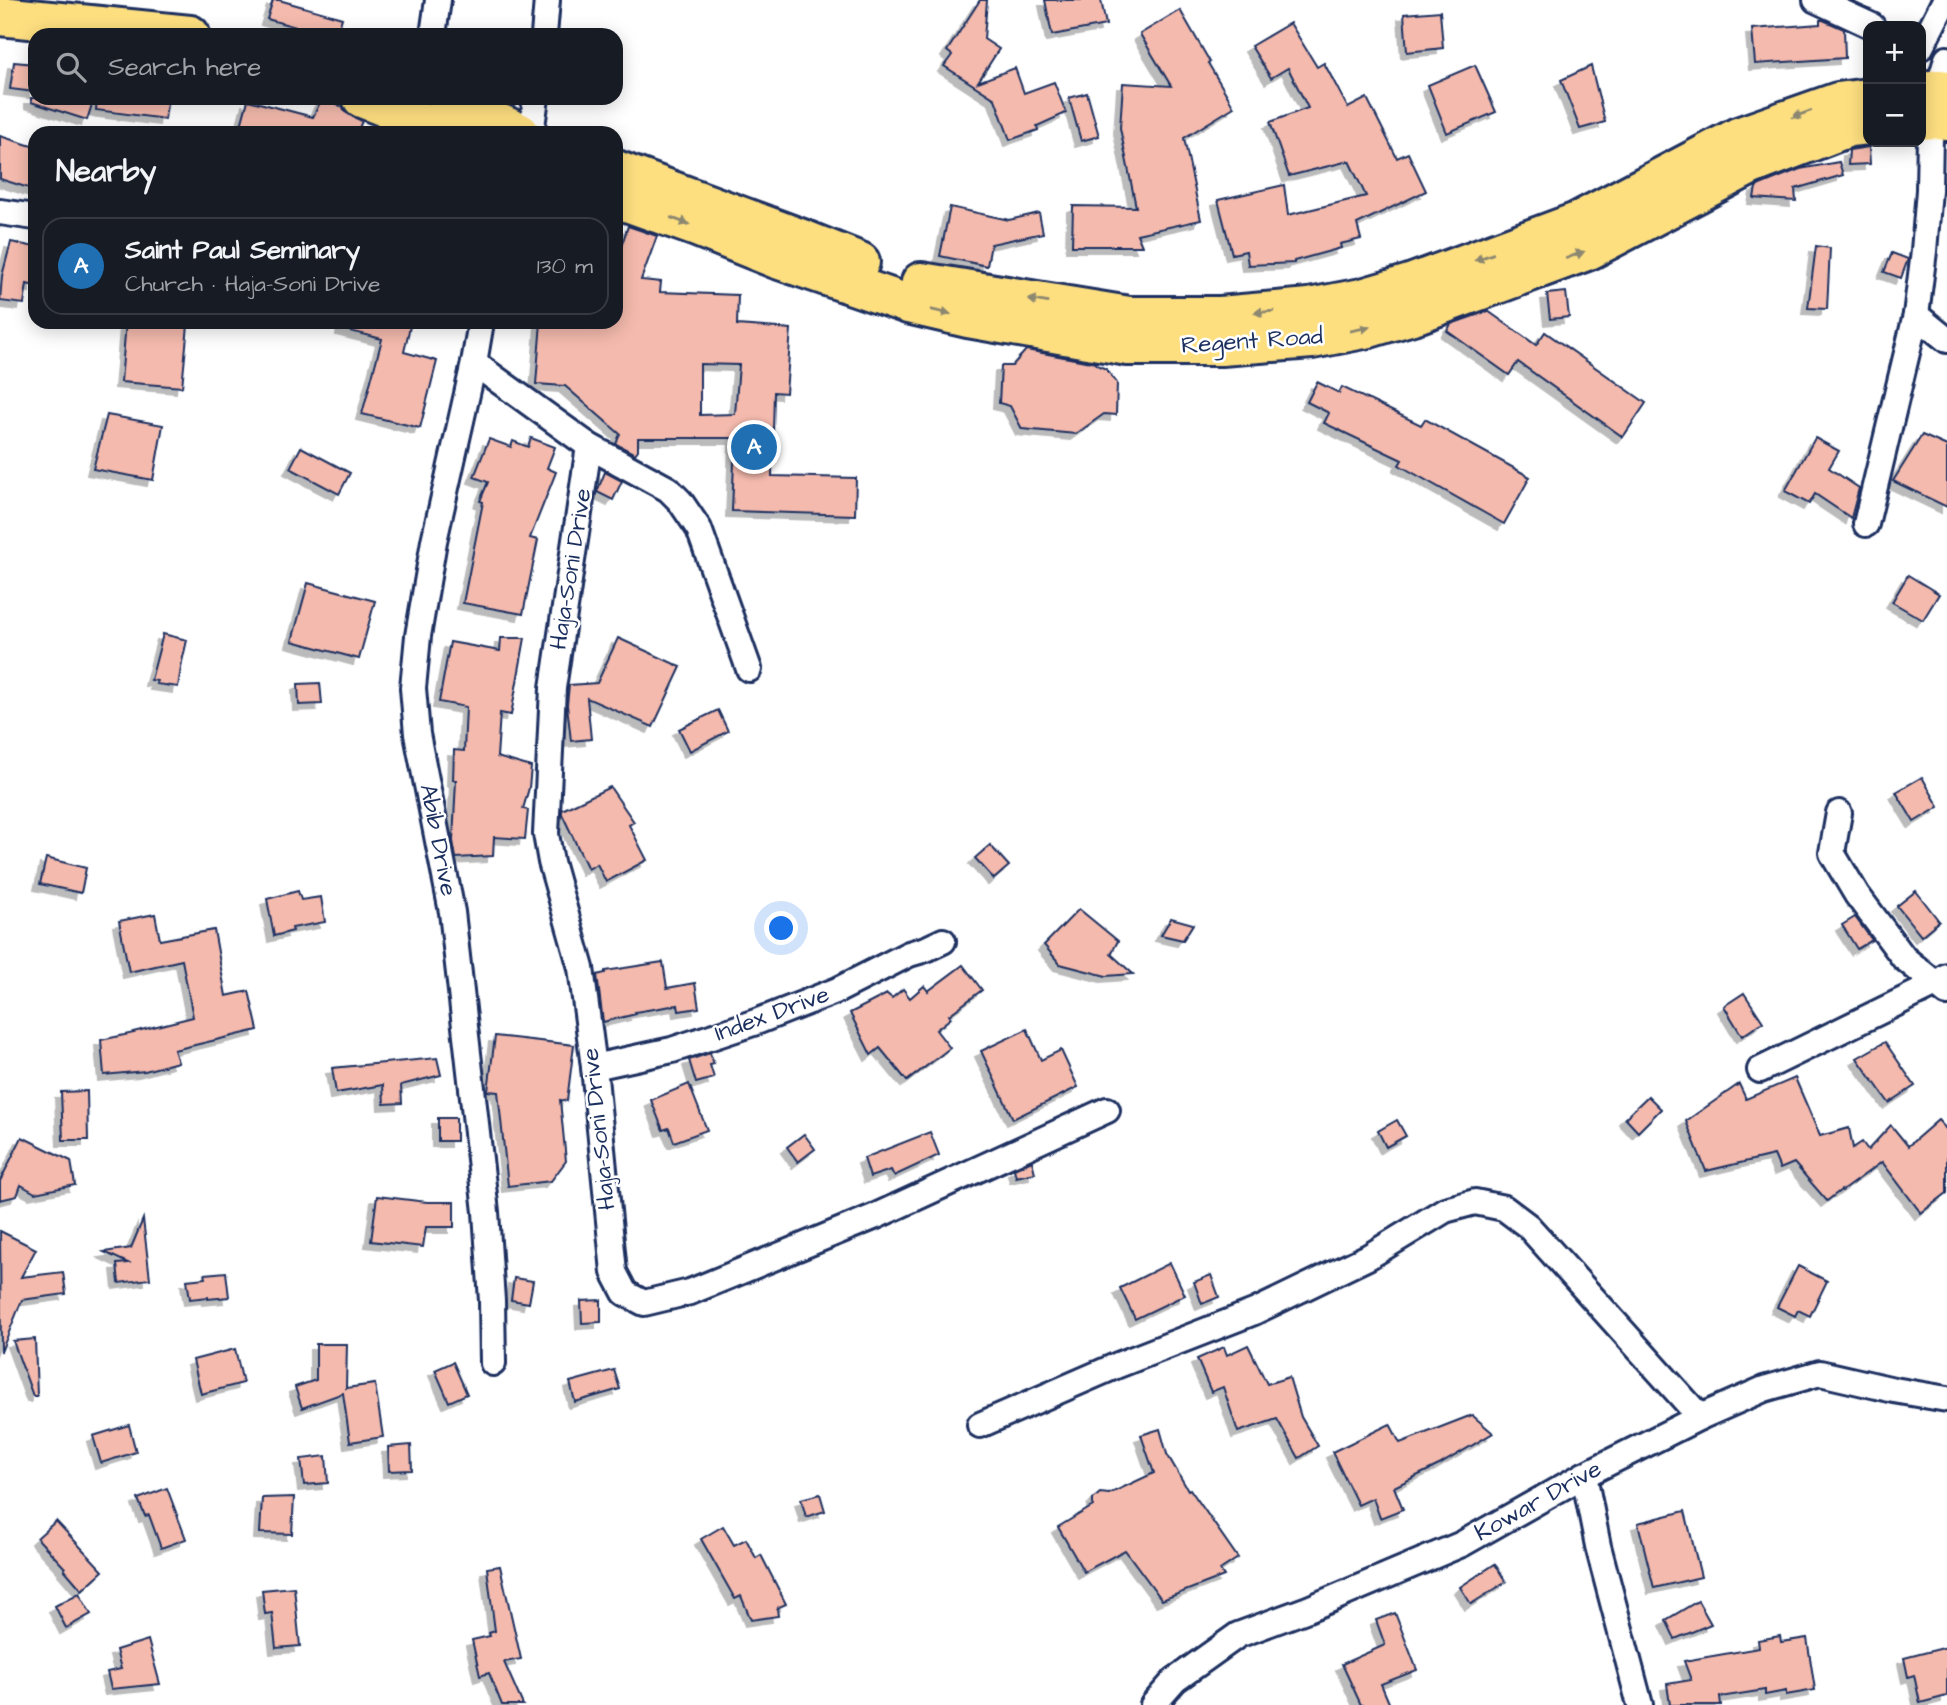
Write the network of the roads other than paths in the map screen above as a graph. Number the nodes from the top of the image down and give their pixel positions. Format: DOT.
graph roads {
  1 [pos="438,0"];
  2 [pos="547,0"];
  3 [pos="1816,0"];
  4 [pos="1945,0"];
  5 [pos="27,19"];
  6 [pos="1863,22"];
  7 [pos="79,28"];
  8 [pos="434,28"];
  9 [pos="545,28"];
  10 [pos="1926,37"];
  11 [pos="0,39"];
  12 [pos="1926,61"];
  13 [pos="1938,93"];
  14 [pos="1863,99"];
  15 [pos="380,105"];
  16 [pos="462,105"];
  17 [pos="535,105"];
  18 [pos="433,126"];
  19 [pos="505,126"];
  20 [pos="532,126"];
  21 [pos="1863,126"];
  22 [pos="623,173"];
  23 [pos="623,201"];
  24 [pos="0,212"];
  25 [pos="28,216"];
  26 [pos="1916,315"];
  27 [pos="477,329"];
  28 [pos="1947,340"];
  29 [pos="474,362"];
  30 [pos="589,446"];
  31 [pos="1866,524"];
  32 [pos="748,669"];
  33 [pos="1839,813"];
  34 [pos="943,941"];
  35 [pos="1944,985"];
  36 [pos="594,1067"];
  37 [pos="1760,1070"];
  38 [pos="1107,1110"];
  39 [pos="493,1363"];
  40 [pos="1947,1399"];
  41 [pos="1700,1417"];
  42 [pos="980,1425"];
  43 [pos="1584,1475"];
  44 [pos="1153,1705"];
  45 [pos="1640,1705"];
  1 -- 8 [label="street"];
  2 -- 9 [label="street"];
  3 -- 6 [label="street"];
  4 -- 10 [label="street"];
  5 -- 7 [label="main road"];
  5 -- 11 [label="main road"];
  12 -- 13 [label="street"];
  13 -- 26 [label="street"];
  14 -- 22 [label="main road, Regent Road, one-way"];
  15 -- 18 [label="main road"];
  16 -- 19 [label="main road"];
  17 -- 20 [label="street"];
  23 -- 21 [label="main road, Regent Road, one-way"];
  24 -- 25 [label="street"];
  26 -- 28 [label="street"];
  26 -- 31 [label="street"];
  27 -- 29 [label="street, Abib Drive"];
  29 -- 30 [label="street"];
  29 -- 39 [label="street, Abib Drive"];
  30 -- 32 [label="street"];
  30 -- 36 [label="street, Haja-Soni Drive"];
  33 -- 35 [label="street"];
  34 -- 36 [label="street, Index Drive"];
  35 -- 37 [label="street"];
  36 -- 38 [label="street, Haja-Soni Drive"];
  40 -- 41 [label="street, Kowar Drive"];
  41 -- 42 [label="street"];
  41 -- 43 [label="street, Kowar Drive"];
  43 -- 44 [label="street, Kowar Drive"];
  43 -- 45 [label="street"];
}
